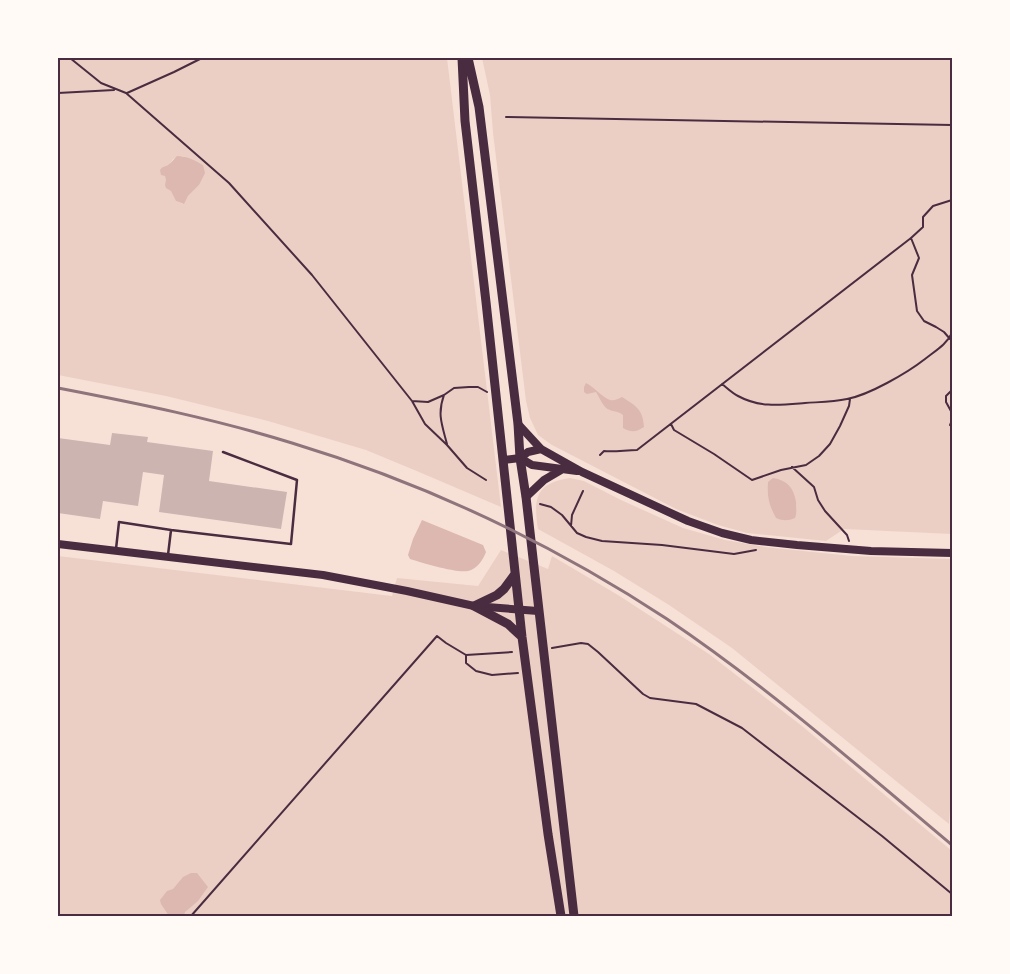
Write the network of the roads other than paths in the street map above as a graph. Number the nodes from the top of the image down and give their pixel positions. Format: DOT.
graph roads {
  1 [pos="462,58"];
  2 [pos="468,58"];
  3 [pos="518,424"];
  4 [pos="541,449"];
  5 [pos="223,452"];
  6 [pos="520,458"];
  7 [pos="503,460"];
  8 [pos="561,470"];
  9 [pos="582,472"];
  10 [pos="526,497"];
  11 [pos="171,530"];
  12 [pos="58,544"];
  13 [pos="115,550"];
  14 [pos="952,553"];
  15 [pos="167,556"];
  16 [pos="515,574"];
  17 [pos="474,606"];
  18 [pos="520,609"];
  19 [pos="538,611"];
  20 [pos="522,637"];
  21 [pos="561,916"];
  22 [pos="574,916"];
  1 -- 7 [label="main road"];
  2 -- 3 [label="main road"];
  3 -- 4 [label="main road"];
  3 -- 6 [label="main road"];
  4 -- 6 [label="main road"];
  4 -- 9 [label="main road"];
  5 -- 11 [label="lane"];
  6 -- 7 [label="main road"];
  6 -- 8 [label="main road"];
  6 -- 10 [label="main road"];
  7 -- 16 [label="main road"];
  8 -- 9 [label="main road"];
  8 -- 10 [label="main road"];
  9 -- 14 [label="main road"];
  10 -- 19 [label="main road"];
  11 -- 13 [label="lane"];
  11 -- 15 [label="lane"];
  12 -- 13 [label="main road"];
  13 -- 15 [label="main road"];
  15 -- 17 [label="main road"];
  16 -- 17 [label="main road"];
  16 -- 18 [label="main road"];
  17 -- 18 [label="main road"];
  17 -- 20 [label="main road"];
  18 -- 19 [label="main road"];
  18 -- 20 [label="main road"];
  19 -- 22 [label="main road"];
  20 -- 21 [label="main road"];
}
